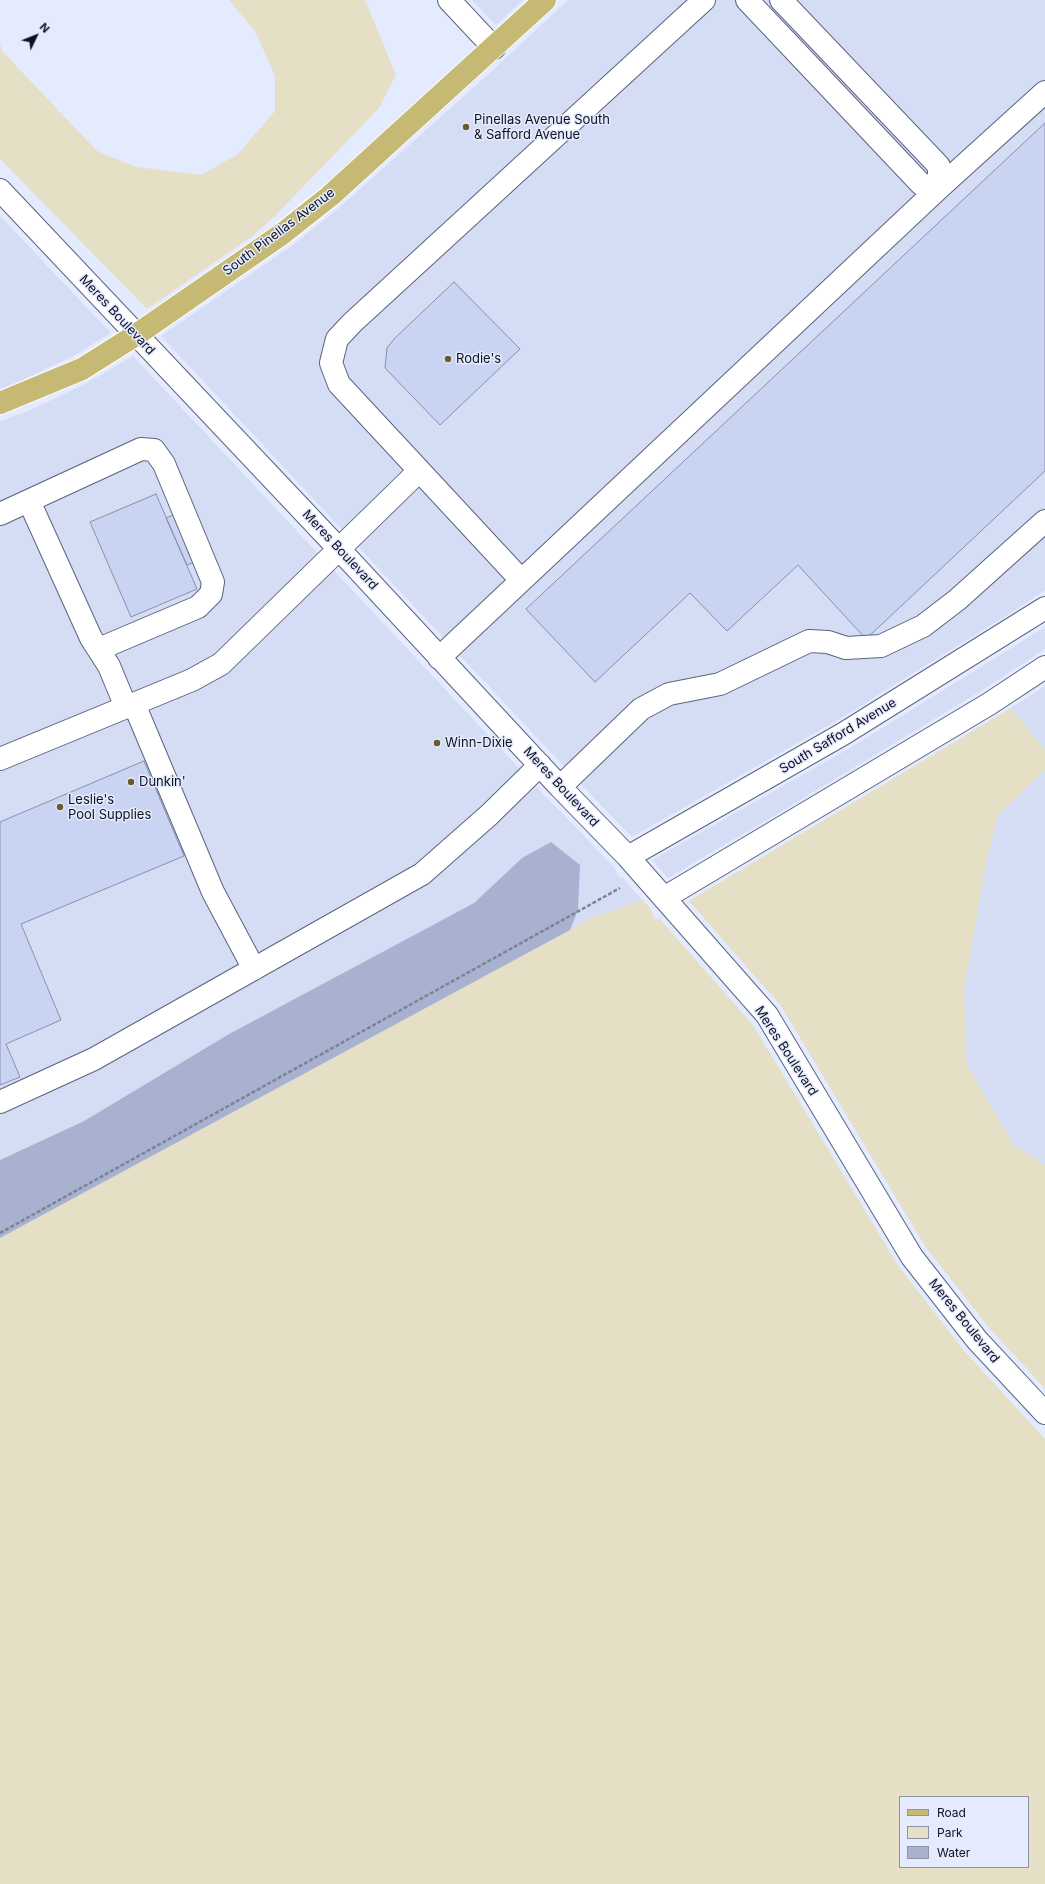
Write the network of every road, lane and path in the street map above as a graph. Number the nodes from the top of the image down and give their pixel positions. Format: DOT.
graph roads {
  1 [pos="449,0"];
  2 [pos="545,0"];
  3 [pos="704,0"];
  4 [pos="746,0"];
  5 [pos="781,0"];
  6 [pos="494,48"];
  7 [pos="1045,92"];
  8 [pos="939,188"];
  9 [pos="0,190"];
  10 [pos="136,335"];
  11 [pos="0,403"];
  12 [pos="419,471"];
  13 [pos="29,501"];
  14 [pos="0,514"];
  15 [pos="1045,521"];
  16 [pos="339,549"];
  17 [pos="520,580"];
  18 [pos="1045,608"];
  19 [pos="99,650"];
  20 [pos="439,658"];
  21 [pos="1045,668"];
  22 [pos="130,706"];
  23 [pos="0,759"];
  24 [pos="540,765"];
  25 [pos="560,787"];
  26 [pos="628,857"];
  27 [pos="642,875"];
  28 [pos="664,898"];
  29 [pos="254,969"];
  30 [pos="0,1102"];
  31 [pos="0,1233"];
  32 [pos="1045,1413"];
  1 -- 6 [label="street"];
  2 -- 6 [label="main road, South Pinellas Avenue"];
  3 -- 12 [label="street"];
  4 -- 8 [label="street"];
  5 -- 8 [label="street"];
  6 -- 10 [label="main road, South Pinellas Avenue"];
  7 -- 8 [label="street"];
  8 -- 17 [label="street"];
  9 -- 10 [label="street, Meres Boulevard"];
  10 -- 11 [label="main road, South Pinellas Avenue"];
  10 -- 16 [label="street, Meres Boulevard"];
  12 -- 16 [label="street"];
  12 -- 17 [label="street"];
  13 -- 14 [label="street"];
  13 -- 19 [label="street"];
  13 -- 19 [label="street"];
  15 -- 25 [label="street"];
  16 -- 20 [label="street, Meres Boulevard"];
  16 -- 22 [label="street"];
  17 -- 20 [label="street"];
  18 -- 26 [label="street, South Safford Avenue"];
  19 -- 22 [label="street"];
  20 -- 24 [label="street, Meres Boulevard"];
  21 -- 28 [label="street"];
  22 -- 23 [label="street"];
  22 -- 29 [label="street"];
  24 -- 25 [label="street, Meres Boulevard"];
  24 -- 29 [label="street"];
  25 -- 26 [label="street, Meres Boulevard"];
  26 -- 27 [label="street, Meres Boulevard"];
  27 -- 28 [label="street, Meres Boulevard"];
  27 -- 31 [label="path"];
  28 -- 32 [label="street, Meres Boulevard"];
  29 -- 30 [label="street"];
}
